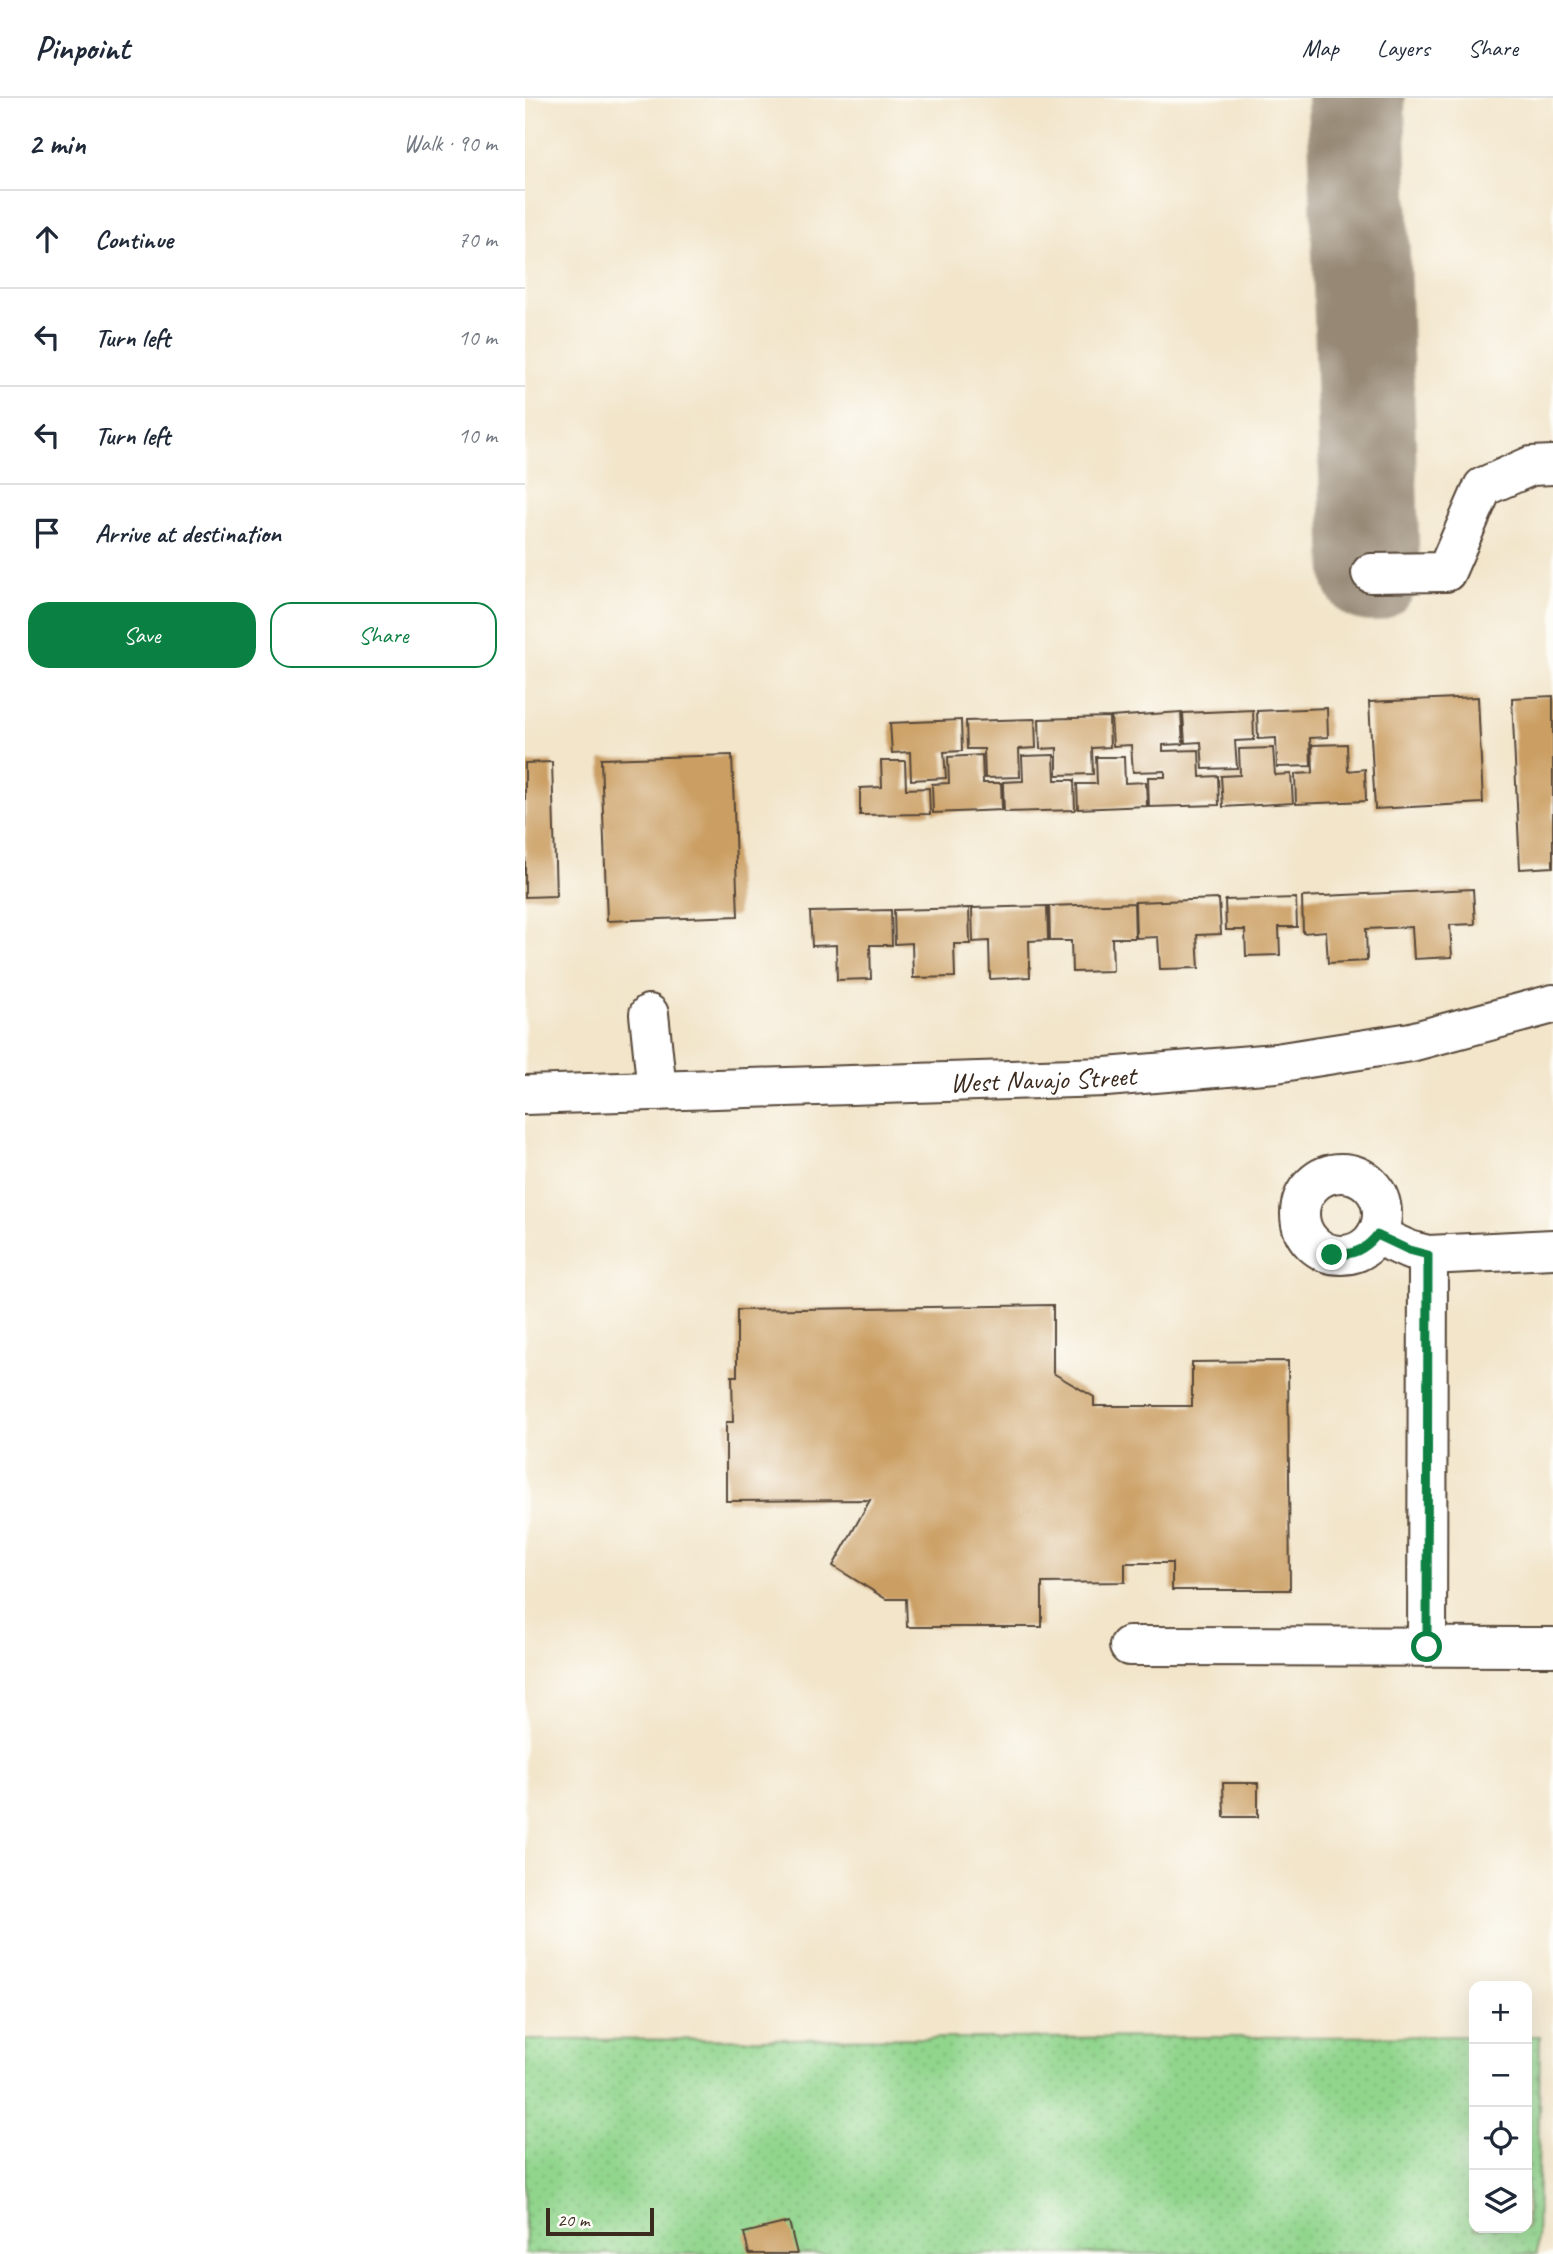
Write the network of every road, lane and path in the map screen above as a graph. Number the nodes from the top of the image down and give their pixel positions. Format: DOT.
graph roads {
  1 [pos="1553,465"];
  2 [pos="1371,573"];
  3 [pos="1553,1003"];
  4 [pos="649,1014"];
  5 [pos="657,1091"];
  6 [pos="525,1095"];
  7 [pos="1377,1235"];
  8 [pos="1553,1249"];
  9 [pos="1428,1255"];
  10 [pos="1129,1646"];
  11 [pos="1427,1647"];
  12 [pos="1553,1647"];
  1 -- 2 [label="street"];
  3 -- 5 [label="street, West Navajo Street"];
  4 -- 5 [label="street"];
  5 -- 6 [label="street, West Navajo Street"];
  7 -- 9 [label="street"];
  8 -- 9 [label="street"];
  9 -- 11 [label="street"];
  10 -- 11 [label="street"];
  11 -- 12 [label="street"];
}
